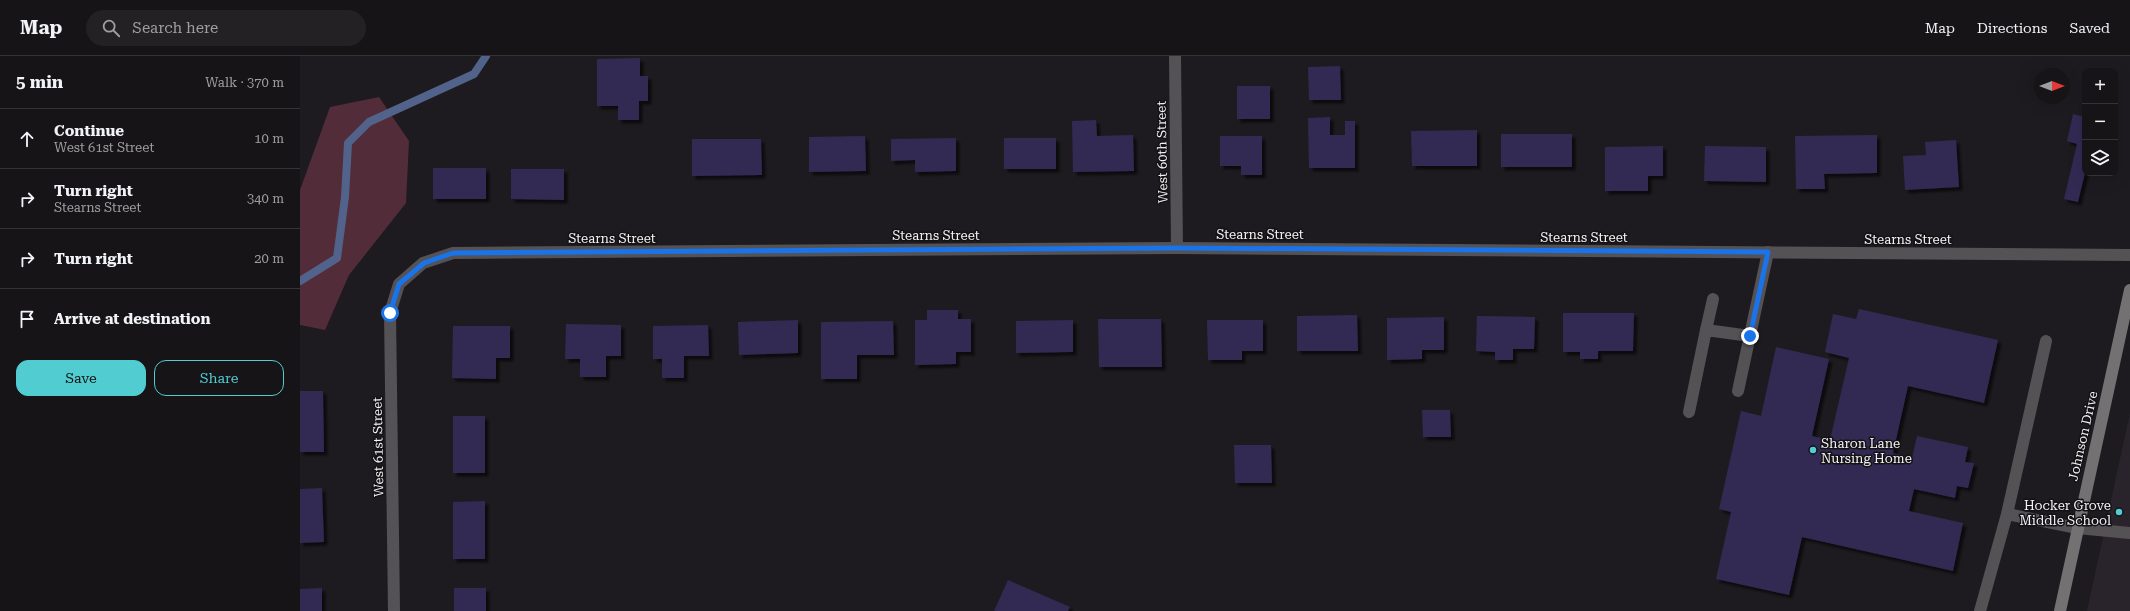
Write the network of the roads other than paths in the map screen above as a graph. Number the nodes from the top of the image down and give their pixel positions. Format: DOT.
graph roads {
  1 [pos="1175,56"];
  2 [pos="1178,248"];
  3 [pos="1768,252"];
  4 [pos="2130,255"];
  5 [pos="399,284"];
  6 [pos="2130,290"];
  7 [pos="1713,299"];
  8 [pos="1706,330"];
  9 [pos="1750,336"];
  10 [pos="2046,341"];
  11 [pos="1738,391"];
  12 [pos="1689,412"];
  13 [pos="2007,514"];
  14 [pos="2077,528"];
  15 [pos="2130,533"];
  16 [pos="394,611"];
  17 [pos="1980,611"];
  18 [pos="2060,611"];
  1 -- 2 [label="street, West 60th Street"];
  2 -- 3 [label="street, Stearns Street"];
  2 -- 5 [label="street, Stearns Street"];
  3 -- 4 [label="street, Stearns Street"];
  3 -- 9 [label="street"];
  5 -- 16 [label="street, West 61st Street"];
  6 -- 14 [label="main road, Johnson Drive"];
  7 -- 8 [label="street"];
  8 -- 9 [label="street"];
  8 -- 12 [label="street"];
  9 -- 11 [label="street"];
  10 -- 13 [label="street"];
  13 -- 14 [label="street"];
  13 -- 17 [label="street"];
  14 -- 15 [label="street"];
  14 -- 18 [label="main road, Johnson Drive"];
}
